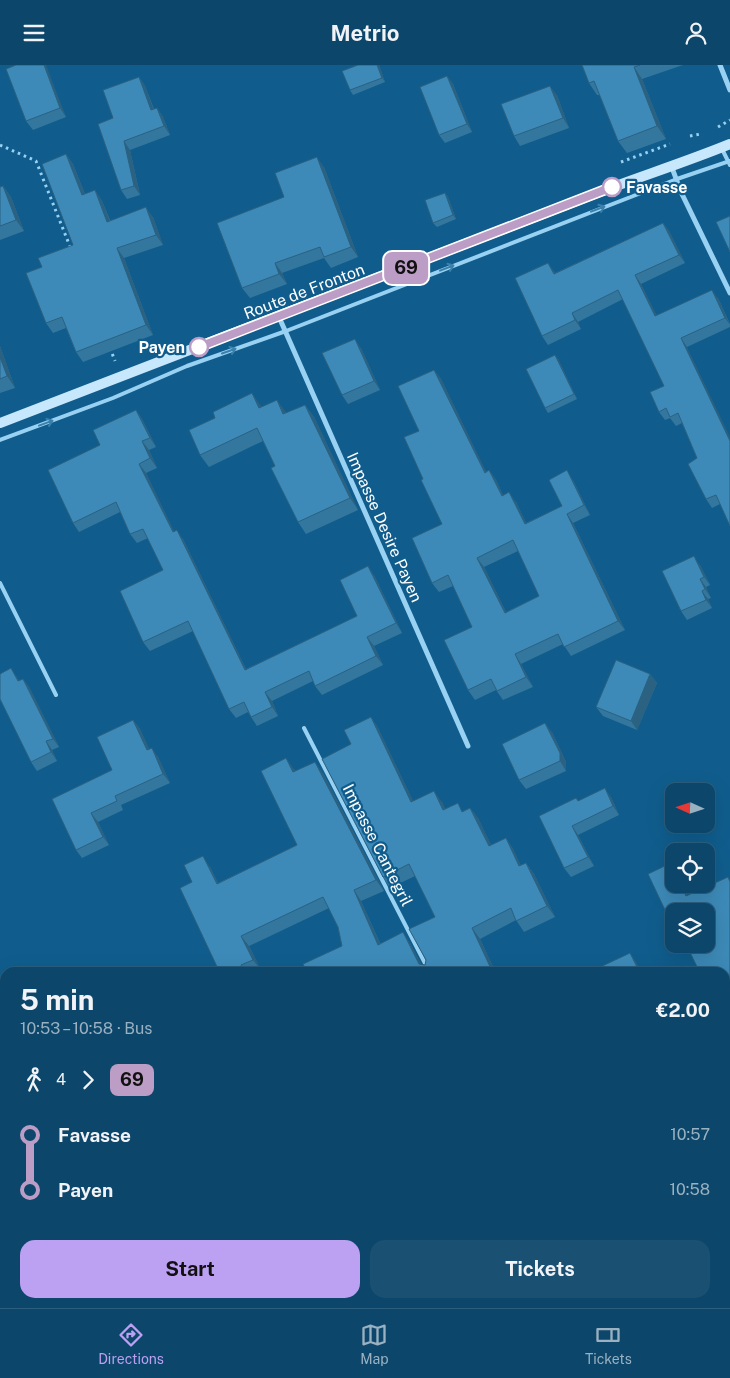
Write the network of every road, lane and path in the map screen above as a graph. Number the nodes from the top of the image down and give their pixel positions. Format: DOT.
graph roads {
  1 [pos="720,65"];
  2 [pos="730,90"];
  3 [pos="670,144"];
  4 [pos="0,145"];
  5 [pos="726,146"];
  6 [pos="729,163"];
  7 [pos="615,165"];
  8 [pos="671,165"];
  9 [pos="676,179"];
  10 [pos="73,253"];
  11 [pos="730,293"];
  12 [pos="279,317"];
  13 [pos="286,331"];
  14 [pos="109,345"];
  15 [pos="122,376"];
  16 [pos="0,423"];
  17 [pos="0,440"];
  18 [pos="0,583"];
  19 [pos="56,695"];
  20 [pos="304,728"];
  21 [pos="468,746"];
  22 [pos="427,967"];
  1 -- 2 [label="street"];
  3 -- 7 [label="path"];
  4 -- 10 [label="path"];
  5 -- 6 [label="lane"];
  5 -- 8 [label="main road, Route de Fronton"];
  6 -- 9 [label="lane"];
  8 -- 9 [label="street"];
  8 -- 12 [label="main road, Route de Fronton"];
  9 -- 11 [label="street"];
  13 -- 9 [label="lane, one-way"];
  12 -- 13 [label="street, Impasse Desire Payen"];
  12 -- 15 [label="main road, Route de Fronton"];
  17 -- 13 [label="lane, one-way"];
  13 -- 21 [label="street, Impasse Desire Payen"];
  14 -- 15 [label="path"];
  15 -- 16 [label="main road, Route de Fronton"];
  18 -- 19 [label="lane"];
  20 -- 22 [label="lane, Impasse Cantegril"];
}
